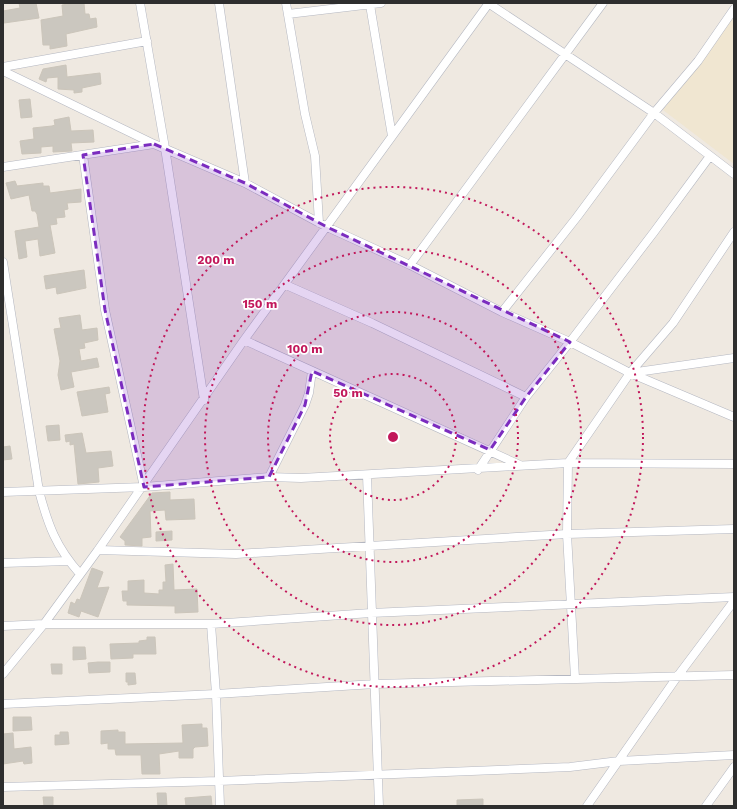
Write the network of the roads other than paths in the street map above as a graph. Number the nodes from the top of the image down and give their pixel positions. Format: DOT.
graph roads {
  1 [pos="140,3"];
  2 [pos="219,3"];
  3 [pos="286,3"];
  4 [pos="381,3"];
  5 [pos="489,3"];
  6 [pos="603,3"];
  7 [pos="370,5"];
  8 [pos="734,9"];
  9 [pos="288,14"];
  10 [pos="147,41"];
  11 [pos="565,55"];
  12 [pos="3,67"];
  13 [pos="3,71"];
  14 [pos="654,113"];
  15 [pos="392,136"];
  16 [pos="154,144"];
  17 [pos="166,148"];
  18 [pos="83,155"];
  19 [pos="710,156"];
  20 [pos="3,167"];
  21 [pos="734,174"];
  22 [pos="245,183"];
  23 [pos="319,223"];
  24 [pos="327,227"];
  25 [pos="734,232"];
  26 [pos="3,262"];
  27 [pos="410,265"];
  28 [pos="286,284"];
  29 [pos="502,312"];
  30 [pos="244,340"];
  31 [pos="570,342"];
  32 [pos="734,358"];
  33 [pos="312,371"];
  34 [pos="630,373"];
  35 [pos="526,397"];
  36 [pos="204,400"];
  37 [pos="734,417"];
  38 [pos="490,450"];
  39 [pos="568,463"];
  40 [pos="734,464"];
  41 [pos="522,465"];
  42 [pos="478,470"];
  43 [pos="366,475"];
  44 [pos="269,477"];
  45 [pos="144,487"];
  46 [pos="38,491"];
  47 [pos="3,492"];
  48 [pos="734,529"];
  49 [pos="567,534"];
  50 [pos="369,547"];
  51 [pos="98,550"];
  52 [pos="68,561"];
  53 [pos="3,563"];
  54 [pos="80,574"];
  55 [pos="734,597"];
  56 [pos="734,601"];
  57 [pos="571,604"];
  58 [pos="371,613"];
  59 [pos="44,624"];
  60 [pos="211,624"];
  61 [pos="3,626"];
  62 [pos="3,674"];
  63 [pos="734,675"];
  64 [pos="677,677"];
  65 [pos="575,678"];
  66 [pos="375,684"];
  67 [pos="216,694"];
  68 [pos="3,704"];
  69 [pos="734,755"];
  70 [pos="619,761"];
  71 [pos="734,768"];
  72 [pos="378,774"];
  73 [pos="219,781"];
  74 [pos="3,787"];
  75 [pos="220,806"];
  76 [pos="379,806"];
  77 [pos="587,806"];
  78 [pos="706,806"];
  1 -- 10 [label="street"];
  2 -- 22 [label="street"];
  3 -- 9 [label="street"];
  4 -- 7 [label="street"];
  5 -- 11 [label="street"];
  5 -- 15 [label="street"];
  6 -- 11 [label="street"];
  7 -- 9 [label="street"];
  7 -- 15 [label="street"];
  8 -- 14 [label="street"];
  9 -- 23 [label="street"];
  10 -- 12 [label="street"];
  10 -- 17 [label="street"];
  11 -- 14 [label="street"];
  11 -- 27 [label="street"];
  13 -- 16 [label="street"];
  14 -- 19 [label="street"];
  14 -- 29 [label="street"];
  15 -- 24 [label="street"];
  16 -- 17 [label="street"];
  16 -- 18 [label="street"];
  17 -- 22 [label="street"];
  17 -- 36 [label="street"];
  18 -- 20 [label="street"];
  18 -- 45 [label="street"];
  19 -- 21 [label="street"];
  19 -- 31 [label="street"];
  22 -- 23 [label="street"];
  23 -- 24 [label="street"];
  24 -- 27 [label="street"];
  24 -- 28 [label="street"];
  25 -- 34 [label="street"];
  26 -- 46 [label="street"];
  27 -- 29 [label="street"];
  28 -- 30 [label="street"];
  28 -- 35 [label="street"];
  29 -- 31 [label="street"];
  30 -- 33 [label="street"];
  30 -- 36 [label="street"];
  31 -- 34 [label="street"];
  31 -- 35 [label="street"];
  32 -- 34 [label="street"];
  33 -- 38 [label="street"];
  33 -- 44 [label="street"];
  34 -- 37 [label="street"];
  34 -- 39 [label="street"];
  35 -- 38 [label="street"];
  36 -- 45 [label="street"];
  38 -- 41 [label="street"];
  38 -- 42 [label="street"];
  39 -- 40 [label="street"];
  39 -- 41 [label="street"];
  39 -- 49 [label="street"];
  41 -- 42 [label="street"];
  42 -- 43 [label="street"];
  43 -- 44 [label="street"];
  43 -- 50 [label="street"];
  44 -- 45 [label="street"];
  45 -- 46 [label="street"];
  45 -- 51 [label="street"];
  46 -- 47 [label="street"];
  46 -- 52 [label="street"];
  48 -- 49 [label="street"];
  49 -- 50 [label="street"];
  49 -- 57 [label="street"];
  50 -- 51 [label="street"];
  50 -- 58 [label="street"];
  51 -- 54 [label="street"];
  52 -- 53 [label="street"];
  52 -- 54 [label="street"];
  54 -- 59 [label="street"];
  55 -- 57 [label="street"];
  56 -- 64 [label="street"];
  57 -- 58 [label="street"];
  57 -- 65 [label="street"];
  58 -- 60 [label="street"];
  58 -- 66 [label="street"];
  59 -- 60 [label="street"];
  59 -- 61 [label="street"];
  59 -- 62 [label="street"];
  60 -- 67 [label="street"];
  63 -- 64 [label="street"];
  64 -- 65 [label="street"];
  64 -- 70 [label="street"];
  65 -- 66 [label="street"];
  66 -- 67 [label="street"];
  66 -- 72 [label="street"];
  67 -- 68 [label="street"];
  67 -- 73 [label="street"];
  69 -- 70 [label="street"];
  70 -- 72 [label="street"];
  70 -- 77 [label="street"];
  71 -- 78 [label="street"];
  72 -- 73 [label="street"];
  72 -- 76 [label="street"];
  73 -- 74 [label="street"];
  73 -- 75 [label="street"];
}
